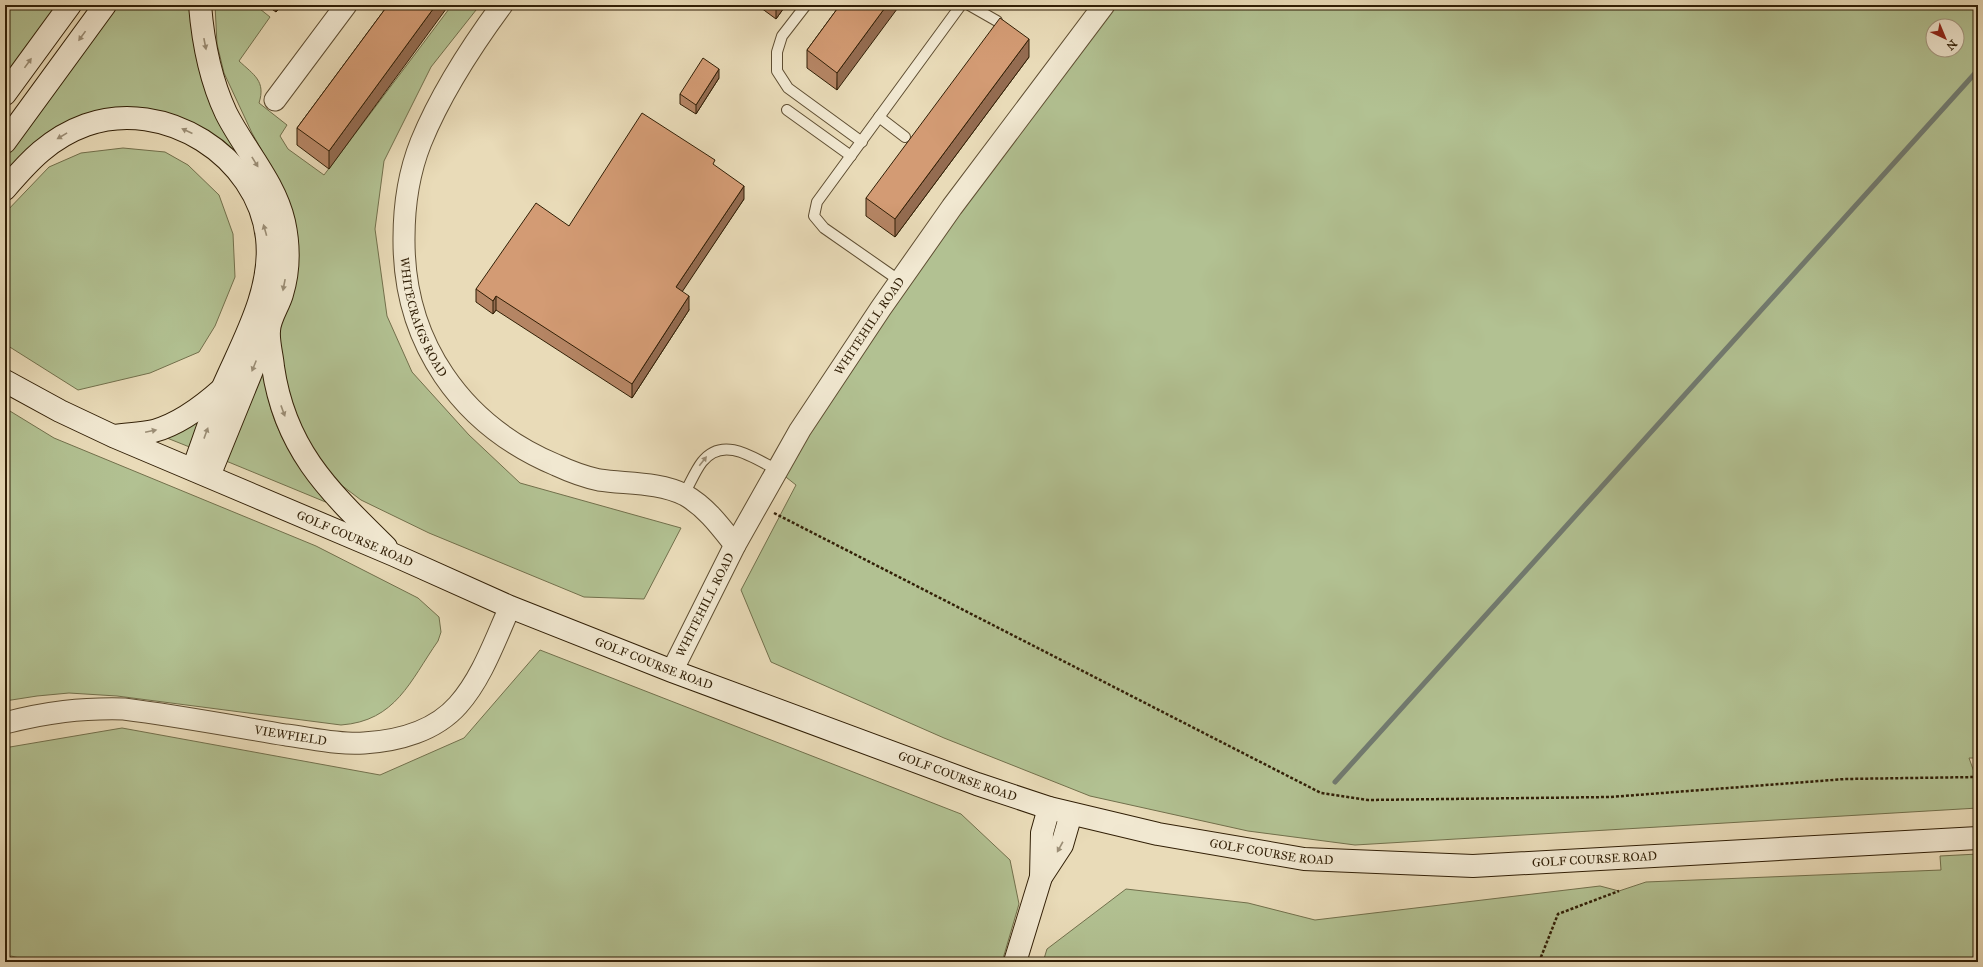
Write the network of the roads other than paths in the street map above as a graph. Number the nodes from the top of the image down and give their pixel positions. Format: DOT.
graph roads {
  1 [pos="70,5"];
  2 [pos="105,5"];
  3 [pos="200,5"];
  4 [pos="346,5"];
  5 [pos="502,5"];
  6 [pos="806,5"];
  7 [pos="961,5"];
  8 [pos="969,5"];
  9 [pos="1104,5"];
  10 [pos="997,21"];
  11 [pos="5,94"];
  12 [pos="275,100"];
  13 [pos="787,110"];
  14 [pos="879,117"];
  15 [pos="905,137"];
  16 [pos="5,142"];
  17 [pos="862,142"];
  18 [pos="851,156"];
  19 [pos="5,189"];
  20 [pos="900,281"];
  21 [pos="269,330"];
  22 [pos="5,381"];
  23 [pos="222,389"];
  24 [pos="113,436"];
  25 [pos="777,470"];
  26 [pos="201,472"];
  27 [pos="684,494"];
  28 [pos="735,545"];
  29 [pos="394,555"];
  30 [pos="510,607"];
  31 [pos="672,671"];
  32 [pos="5,723"];
  33 [pos="1049,808"];
  34 [pos="1072,814"];
  35 [pos="1978,838"];
  36 [pos="1041,877"];
  37 [pos="1014,962"];
  11 -- 1 [label="street, one-way"];
  2 -- 16 [label="street, one-way"];
  3 -- 21 [label="street, one-way"];
  4 -- 12 [label="street"];
  5 -- 27 [label="street, WHITECRAIGS ROAD"];
  6 -- 17 [label="lane"];
  7 -- 14 [label="lane"];
  8 -- 10 [label="lane"];
  9 -- 20 [label="street, WHITEHILL ROAD"];
  13 -- 18 [label="lane"];
  14 -- 15 [label="lane"];
  14 -- 17 [label="lane"];
  17 -- 18 [label="lane"];
  18 -- 20 [label="lane"];
  23 -- 19 [label="street, one-way"];
  20 -- 25 [label="street, WHITEHILL ROAD"];
  21 -- 26 [label="street, one-way"];
  21 -- 29 [label="street, one-way"];
  22 -- 24 [label="street, GOLF COURSE ROAD"];
  24 -- 23 [label="street, one-way"];
  26 -- 23 [label="street, one-way"];
  24 -- 26 [label="street, GOLF COURSE ROAD"];
  27 -- 25 [label="lane, one-way"];
  25 -- 28 [label="street, WHITEHILL ROAD"];
  26 -- 29 [label="street, GOLF COURSE ROAD"];
  27 -- 28 [label="street, WHITECRAIGS ROAD"];
  28 -- 31 [label="street, WHITEHILL ROAD"];
  29 -- 30 [label="street, GOLF COURSE ROAD"];
  30 -- 31 [label="street, GOLF COURSE ROAD"];
  30 -- 32 [label="street, VIEWFIELD"];
  31 -- 33 [label="street, GOLF COURSE ROAD"];
  33 -- 34 [label="street, GOLF COURSE ROAD"];
  33 -- 36 [label="street"];
  34 -- 35 [label="street, GOLF COURSE ROAD"];
  34 -- 36 [label="street, one-way"];
  36 -- 37 [label="street"];
}
